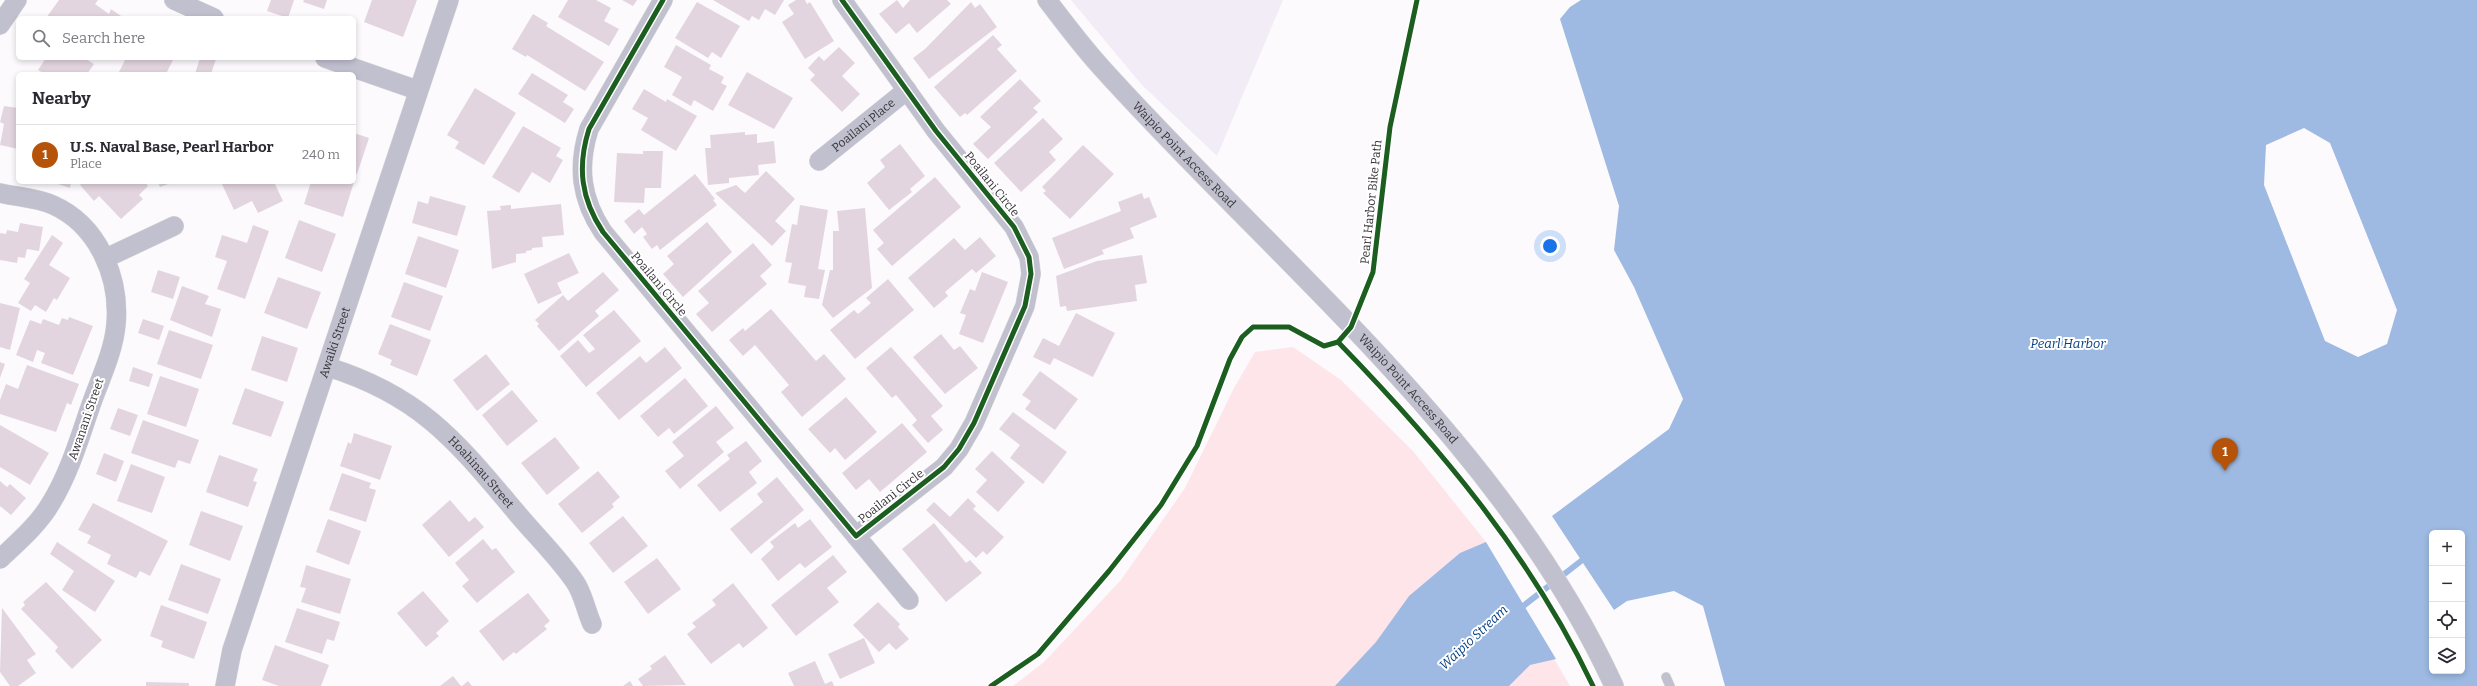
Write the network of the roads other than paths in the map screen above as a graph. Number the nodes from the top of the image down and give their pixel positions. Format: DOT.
graph roads {
  1 [pos="17,0"];
  2 [pos="174,0"];
  3 [pos="449,0"];
  4 [pos="663,0"];
  5 [pos="842,0"];
  6 [pos="1047,0"];
  7 [pos="210,16"];
  8 [pos="0,25"];
  9 [pos="331,60"];
  10 [pos="418,90"];
  11 [pos="907,90"];
  12 [pos="820,161"];
  13 [pos="0,193"];
  14 [pos="174,226"];
  15 [pos="106,258"];
  16 [pos="328,367"];
  17 [pos="856,536"];
  18 [pos="0,559"];
  19 [pos="908,600"];
  20 [pos="592,624"];
  21 [pos="1666,677"];
  22 [pos="225,686"];
  23 [pos="1614,686"];
  24 [pos="1670,686"];
  1 -- 8 [label="street"];
  2 -- 7 [label="street"];
  3 -- 10 [label="street, Awaiki Street"];
  4 -- 17 [label="street, Poailani Circle"];
  5 -- 11 [label="street, Poailani Circle"];
  6 -- 23 [label="street, Waipio Point Access Road"];
  9 -- 10 [label="street"];
  10 -- 16 [label="street, Awaiki Street"];
  11 -- 12 [label="street, Poailani Place"];
  11 -- 17 [label="street, Poailani Circle"];
  13 -- 15 [label="street, Awanani Street"];
  14 -- 15 [label="street"];
  15 -- 18 [label="street, Awanani Street"];
  16 -- 20 [label="street, Hoahinau Street"];
  16 -- 22 [label="street, Awaiki Street"];
  17 -- 19 [label="street, Poailani Circle"];
  21 -- 24 [label="lane"];
}
